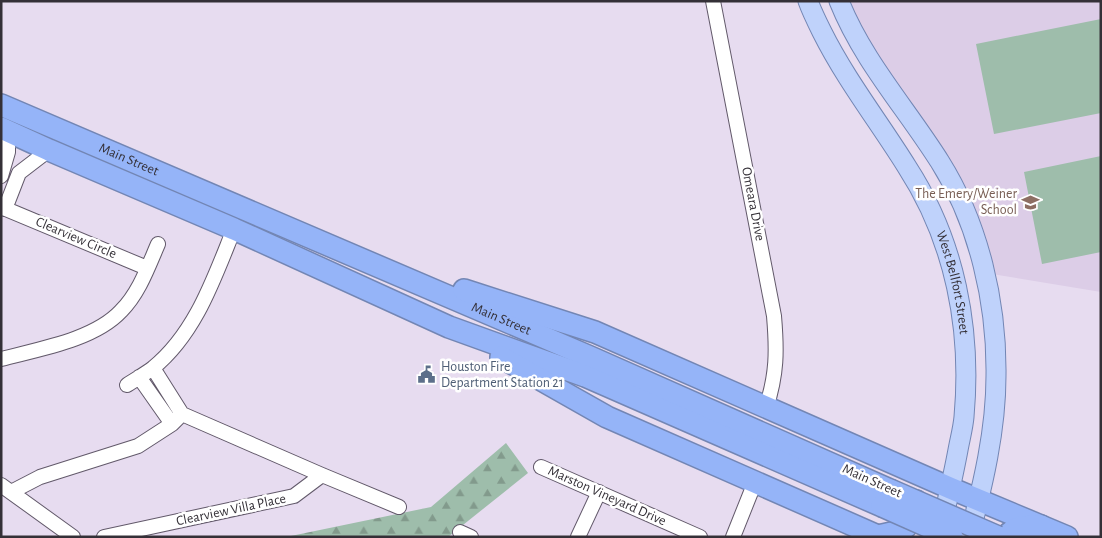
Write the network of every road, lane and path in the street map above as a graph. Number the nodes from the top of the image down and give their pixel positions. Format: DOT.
graph roads {
  1 [pos="713,1"];
  2 [pos="808,1"];
  3 [pos="839,1"];
  4 [pos="1,105"];
  5 [pos="906,114"];
  6 [pos="5,130"];
  7 [pos="882,130"];
  8 [pos="49,150"];
  9 [pos="1,176"];
  10 [pos="16,181"];
  11 [pos="3,208"];
  12 [pos="234,229"];
  13 [pos="158,244"];
  14 [pos="331,247"];
  15 [pos="148,268"];
  16 [pos="988,288"];
  17 [pos="958,292"];
  18 [pos="449,327"];
  19 [pos="1,358"];
  20 [pos="153,368"];
  21 [pos="766,408"];
  22 [pos="182,414"];
  23 [pos="172,424"];
  24 [pos="541,467"];
  25 [pos="910,470"];
  26 [pos="322,476"];
  27 [pos="760,484"];
  28 [pos="6,488"];
  29 [pos="950,488"];
  30 [pos="599,492"];
  31 [pos="886,498"];
  32 [pos="979,500"];
  33 [pos="399,507"];
  34 [pos="1042,526"];
  35 [pos="685,534"];
  36 [pos="879,536"];
  37 [pos="73,537"];
  38 [pos="104,537"];
  39 [pos="578,537"];
  40 [pos="700,537"];
  41 [pos="733,537"];
  42 [pos="743,537"];
  43 [pos="939,537"];
  44 [pos="952,537"];
  45 [pos="969,537"];
  46 [pos="998,537"];
  47 [pos="1006,537"];
  48 [pos="1067,537"];
  1 -- 21 [label="street, Omeara Drive"];
  2 -- 7 [label="main road, West Bellfort Street"];
  3 -- 5 [label="main road"];
  4 -- 14 [label="highway, Main Street"];
  5 -- 7 [label="main road"];
  5 -- 16 [label="main road"];
  6 -- 8 [label="highway, Main Street"];
  6 -- 9 [label="street"];
  7 -- 17 [label="main road, West Bellfort Street"];
  8 -- 10 [label="street, Clearview Circle"];
  8 -- 12 [label="highway, Main Street"];
  9 -- 10 [label="street"];
  10 -- 11 [label="street, Clearview Circle"];
  11 -- 15 [label="street, Clearview Circle"];
  12 -- 18 [label="highway, Main Street"];
  12 -- 20 [label="street"];
  13 -- 15 [label="street"];
  14 -- 21 [label="highway"];
  14 -- 31 [label="highway, Main Street"];
  15 -- 19 [label="street"];
  16 -- 17 [label="main road"];
  16 -- 32 [label="main road"];
  17 -- 29 [label="main road, West Bellfort Street"];
  18 -- 27 [label="highway"];
  18 -- 31 [label="highway, Main Street"];
  20 -- 22 [label="street"];
  20 -- 23 [label="street"];
  21 -- 25 [label="highway"];
  22 -- 23 [label="street"];
  22 -- 26 [label="street"];
  23 -- 28 [label="street"];
  24 -- 30 [label="street, Marston Vineyard Drive"];
  25 -- 29 [label="highway"];
  25 -- 36 [label="highway"];
  26 -- 33 [label="street"];
  26 -- 38 [label="street, Clearview Villa Place"];
  27 -- 36 [label="highway"];
  27 -- 41 [label="street"];
  27 -- 42 [label="street"];
  28 -- 37 [label="street"];
  29 -- 32 [label="highway"];
  29 -- 43 [label="main road, West Bellfort Street"];
  30 -- 35 [label="street, Marston Vineyard Drive"];
  30 -- 39 [label="street"];
  31 -- 44 [label="highway, Main Street, bridge"];
  31 -- 46 [label="highway, Main Street, bridge"];
  32 -- 34 [label="highway"];
  32 -- 45 [label="main road"];
  34 -- 47 [label="highway"];
  34 -- 48 [label="highway"];
  35 -- 40 [label="street, Marston Vineyard Drive"];
}
